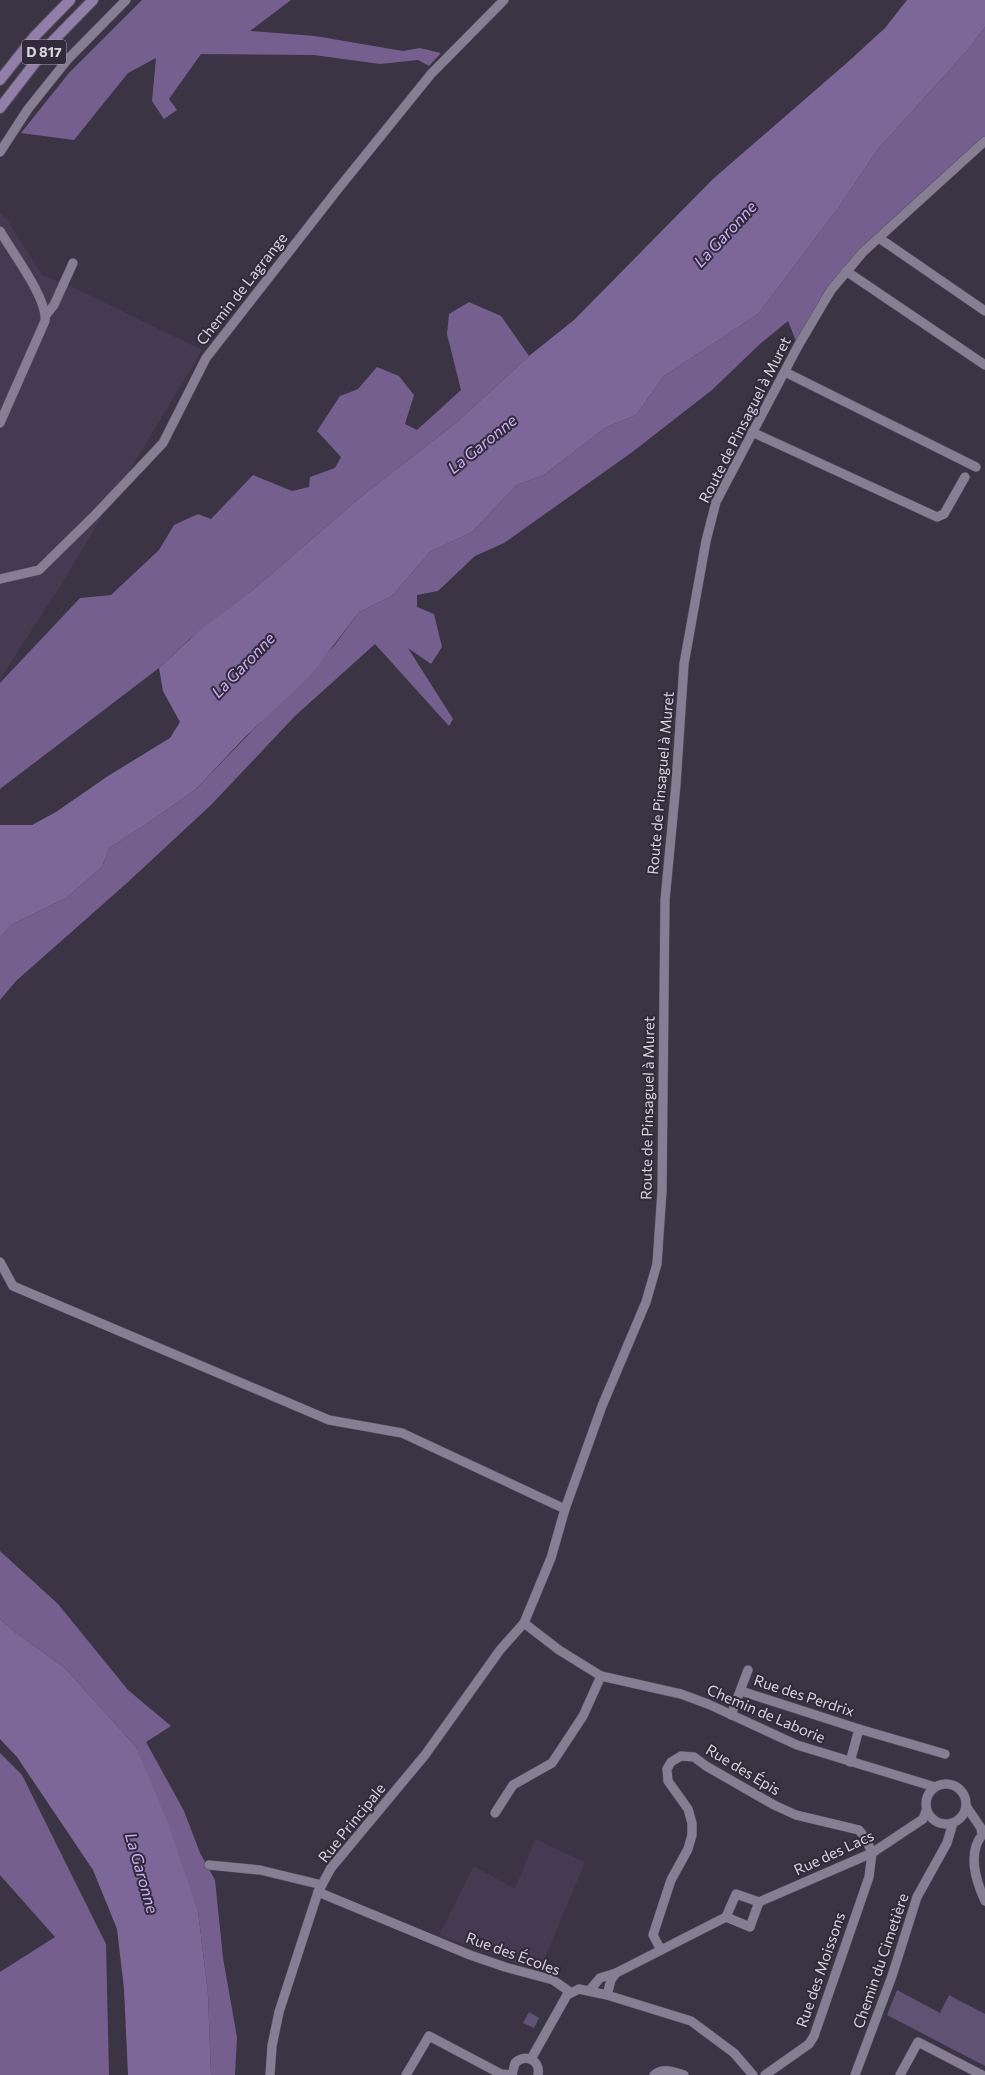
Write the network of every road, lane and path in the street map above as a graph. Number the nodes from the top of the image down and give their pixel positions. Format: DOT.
graph roads {
  1 [pos="70,0"];
  2 [pos="93,0"];
  3 [pos="126,0"];
  4 [pos="504,0"];
  5 [pos="0,80"];
  6 [pos="0,108"];
  7 [pos="984,145"];
  8 [pos="0,152"];
  9 [pos="0,231"];
  10 [pos="879,238"];
  11 [pos="73,263"];
  12 [pos="846,270"];
  13 [pos="985,311"];
  14 [pos="46,315"];
  15 [pos="985,365"];
  16 [pos="785,372"];
  17 [pos="0,423"];
  18 [pos="752,432"];
  19 [pos="976,467"];
  20 [pos="965,477"];
  21 [pos="0,579"];
  22 [pos="0,1262"];
  23 [pos="565,1509"];
  24 [pos="524,1623"];
  25 [pos="748,1670"];
  26 [pos="601,1676"];
  27 [pos="741,1691"];
  28 [pos="731,1715"];
  29 [pos="859,1729"];
  30 [pos="945,1754"];
  31 [pos="850,1762"];
  32 [pos="918,1783"];
  33 [pos="935,1787"];
  34 [pos="927,1796"];
  35 [pos="966,1806"];
  36 [pos="926,1811"];
  37 [pos="495,1813"];
  38 [pos="962,1816"];
  39 [pos="936,1821"];
  40 [pos="978,1822"];
  41 [pos="917,1823"];
  42 [pos="953,1823"];
  43 [pos="948,1837"];
  44 [pos="872,1853"];
  45 [pos="209,1865"];
  46 [pos="320,1889"];
  47 [pos="985,1901"];
  48 [pos="759,1902"];
  49 [pos="726,1917"];
  50 [pos="661,1950"];
  51 [pos="616,1973"];
  52 [pos="589,1991"];
  53 [pos="570,1992"];
  54 [pos="607,1995"];
  55 [pos="531,2059"];
  56 [pos="270,2075"];
  57 [pos="406,2075"];
  58 [pos="512,2075"];
  59 [pos="538,2075"];
  60 [pos="654,2075"];
  61 [pos="684,2075"];
  62 [pos="753,2075"];
  63 [pos="764,2075"];
  64 [pos="855,2075"];
  65 [pos="900,2075"];
  66 [pos="982,2075"];
  1 -- 5 [label="main road, D 817"];
  2 -- 6 [label="main road, D 817"];
  3 -- 8 [label="street"];
  4 -- 21 [label="street, Chemin de Lagrange"];
  7 -- 10 [label="street, Route de Pinsaguel à Muret"];
  9 -- 14 [label="street"];
  10 -- 12 [label="street, Route de Pinsaguel à Muret"];
  10 -- 13 [label="street"];
  11 -- 14 [label="street"];
  12 -- 15 [label="street"];
  12 -- 16 [label="street, Route de Pinsaguel à Muret"];
  14 -- 17 [label="street"];
  16 -- 18 [label="street, Route de Pinsaguel à Muret"];
  16 -- 19 [label="street"];
  18 -- 20 [label="street"];
  18 -- 23 [label="street, Route de Pinsaguel à Muret"];
  22 -- 23 [label="street"];
  23 -- 24 [label="street, Route de Pinsaguel à Muret"];
  24 -- 26 [label="street, Chemin de Laborie"];
  24 -- 46 [label="street, Rue Principale"];
  25 -- 27 [label="street, Rue des Perdrix"];
  26 -- 28 [label="street, Chemin de Laborie"];
  26 -- 37 [label="street"];
  27 -- 28 [label="street, Rue des Perdrix"];
  27 -- 29 [label="street, Rue des Perdrix"];
  28 -- 31 [label="street, Chemin de Laborie"];
  29 -- 30 [label="street, Rue des Perdrix"];
  29 -- 31 [label="street, Rue des Perdrix"];
  31 -- 32 [label="street, Chemin de Laborie"];
  32 -- 33 [label="street, Chemin de Laborie"];
  32 -- 34 [label="street"];
  33 -- 34 [label="street"];
  33 -- 35 [label="street"];
  34 -- 36 [label="street"];
  35 -- 38 [label="street"];
  35 -- 40 [label="street"];
  36 -- 39 [label="street"];
  36 -- 41 [label="street, Rue des Lacs"];
  38 -- 40 [label="street"];
  38 -- 42 [label="street"];
  39 -- 41 [label="street, Rue des Lacs"];
  39 -- 42 [label="street"];
  39 -- 43 [label="street"];
  40 -- 47 [label="street"];
  41 -- 44 [label="street, Rue des Lacs"];
  42 -- 43 [label="street, Chemin du Cimetière"];
  43 -- 64 [label="street, Chemin du Cimetière"];
  44 -- 48 [label="street, Rue des Lacs"];
  44 -- 50 [label="street, Rue des Épis"];
  44 -- 63 [label="street, Rue des Moissons"];
  45 -- 46 [label="street, Rue des Écoles"];
  46 -- 53 [label="street, Rue des Écoles"];
  46 -- 56 [label="street, Rue Principale"];
  48 -- 49 [label="street"];
  48 -- 49 [label="street"];
  49 -- 50 [label="street"];
  50 -- 51 [label="street"];
  51 -- 52 [label="street"];
  51 -- 54 [label="street"];
  52 -- 53 [label="street, Rue des Écoles"];
  52 -- 54 [label="street, Rue des Écoles"];
  53 -- 55 [label="street"];
  54 -- 62 [label="street, Rue des Écoles"];
  55 -- 58 [label="street"];
  55 -- 59 [label="street"];
  57 -- 58 [label="street"];
  60 -- 61 [label="street"];
  65 -- 66 [label="street"];
}
